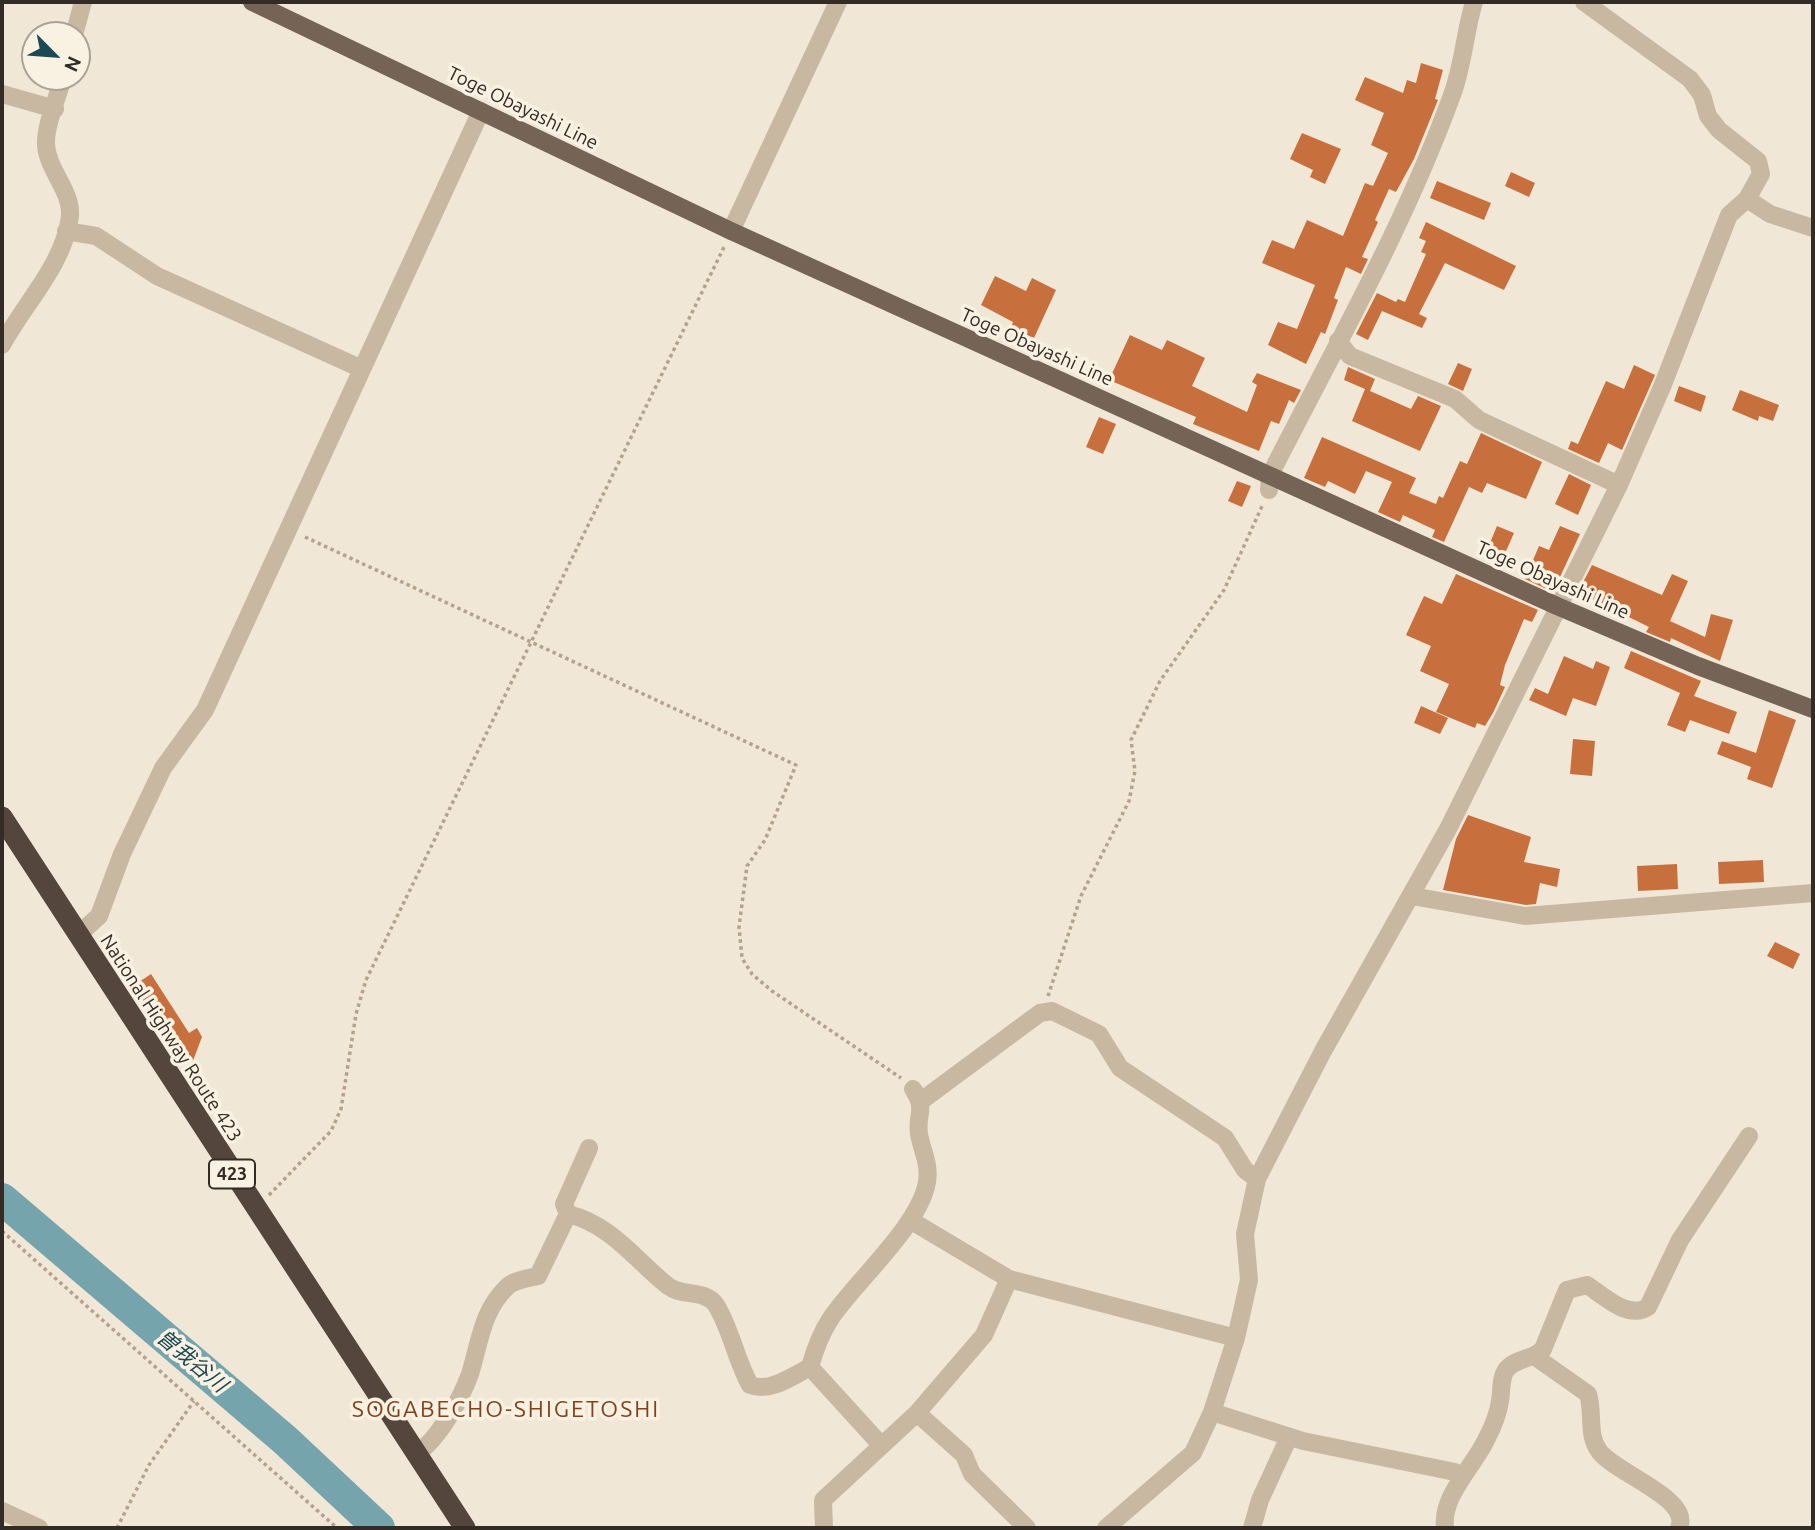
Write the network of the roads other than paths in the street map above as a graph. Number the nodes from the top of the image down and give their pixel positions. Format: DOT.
graph roads {
  1 [pos="83,2"];
  2 [pos="252,2"];
  3 [pos="838,2"];
  4 [pos="1474,2"];
  5 [pos="1584,2"];
  6 [pos="78,21"];
  7 [pos="60,91"];
  8 [pos="2,94"];
  9 [pos="55,109"];
  10 [pos="481,111"];
  11 [pos="1747,199"];
  12 [pos="1813,228"];
  13 [pos="66,230"];
  14 [pos="731,231"];
  15 [pos="1338,341"];
  16 [pos="2,345"];
  17 [pos="362,369"];
  18 [pos="1269,482"];
  19 [pos="1619,485"];
  20 [pos="1557,606"];
  21 [pos="1813,709"];
  22 [pos="2,817"];
  23 [pos="1813,893"];
  24 [pos="1412,896"];
  25 [pos="78,935"];
  26 [pos="1749,1136"];
  27 [pos="589,1148"];
  28 [pos="1257,1179"];
  29 [pos="568,1214"];
  30 [pos="910,1220"];
  31 [pos="1009,1279"];
  32 [pos="1236,1338"];
  33 [pos="1534,1356"];
  34 [pos="810,1367"];
  35 [pos="1212,1412"];
  36 [pos="917,1413"];
  37 [pos="1289,1437"];
  38 [pos="881,1445"];
  39 [pos="416,1454"];
  40 [pos="1461,1478"];
  41 [pos="2,1511"];
  42 [pos="39,1528"];
  43 [pos="465,1528"];
  44 [pos="824,1528"];
  45 [pos="1027,1528"];
  46 [pos="1106,1528"];
  47 [pos="1252,1528"];
  48 [pos="1445,1528"];
  49 [pos="1679,1528"];
  1 -- 6 [label="street"];
  2 -- 10 [label="main road, Toge Obayashi Line"];
  3 -- 14 [label="street"];
  4 -- 15 [label="street"];
  5 -- 11 [label="street"];
  7 -- 9 [label="street"];
  8 -- 9 [label="street"];
  9 -- 13 [label="street"];
  10 -- 14 [label="main road, Toge Obayashi Line"];
  10 -- 17 [label="street"];
  11 -- 12 [label="street"];
  11 -- 19 [label="street"];
  13 -- 16 [label="street"];
  13 -- 17 [label="street"];
  14 -- 18 [label="main road, Toge Obayashi Line"];
  15 -- 18 [label="street"];
  15 -- 19 [label="street"];
  17 -- 25 [label="street"];
  18 -- 20 [label="main road, Toge Obayashi Line"];
  19 -- 20 [label="street"];
  20 -- 21 [label="main road, Toge Obayashi Line"];
  20 -- 24 [label="street"];
  22 -- 25 [label="highway, National Highway Route 423 / 423"];
  23 -- 24 [label="street"];
  24 -- 28 [label="street"];
  25 -- 39 [label="highway, National Highway Route 423 / 423"];
  26 -- 33 [label="street"];
  27 -- 29 [label="street"];
  28 -- 30 [label="street"];
  28 -- 32 [label="street"];
  29 -- 34 [label="street"];
  29 -- 39 [label="street"];
  30 -- 31 [label="street"];
  30 -- 34 [label="street"];
  31 -- 32 [label="street"];
  31 -- 36 [label="street"];
  32 -- 35 [label="street"];
  33 -- 40 [label="street"];
  33 -- 49 [label="street"];
  34 -- 38 [label="street"];
  35 -- 37 [label="street"];
  35 -- 46 [label="street"];
  36 -- 38 [label="street"];
  36 -- 45 [label="street"];
  37 -- 40 [label="street"];
  37 -- 47 [label="street"];
  38 -- 44 [label="street"];
  39 -- 43 [label="highway, National Highway Route 423 / 423"];
  40 -- 48 [label="street"];
  41 -- 42 [label="street"];
}
